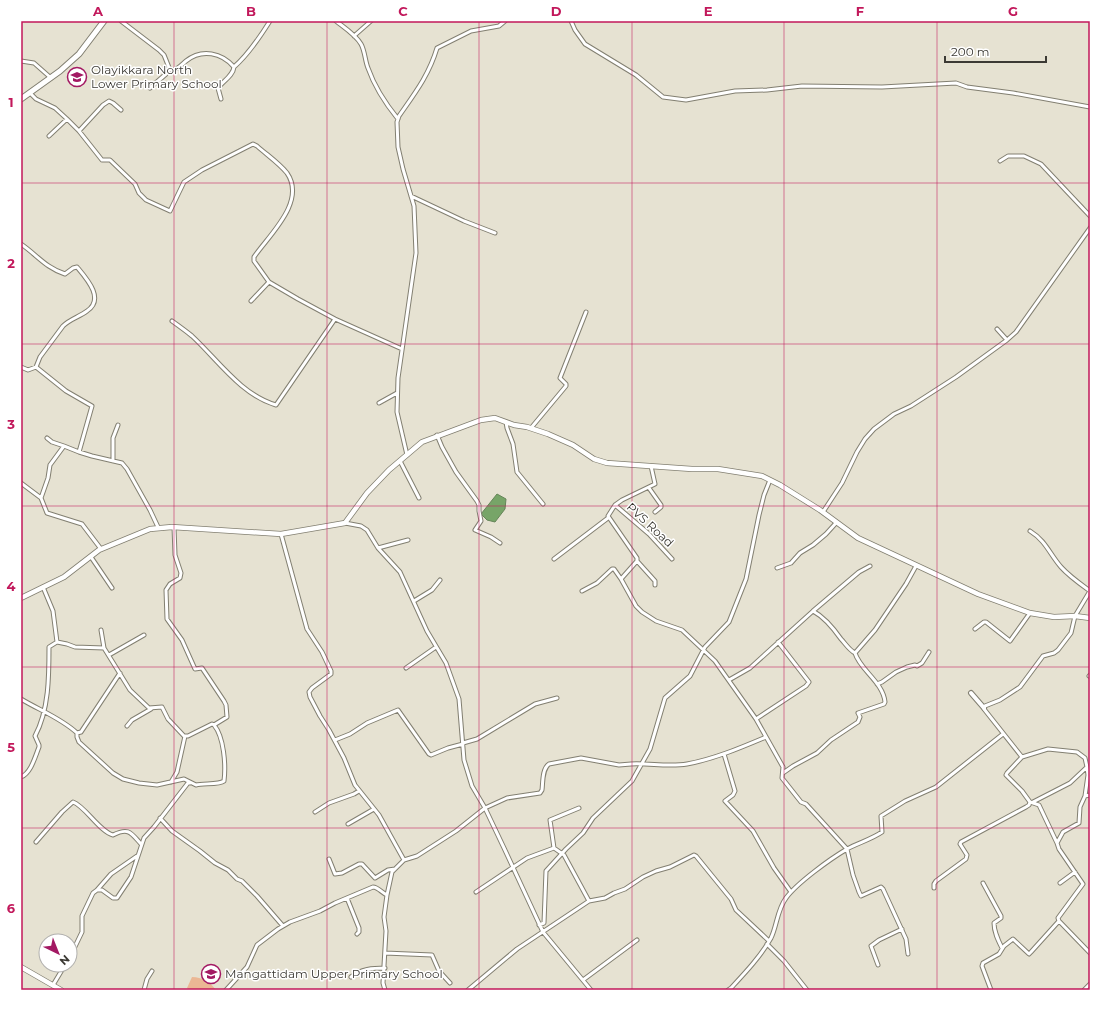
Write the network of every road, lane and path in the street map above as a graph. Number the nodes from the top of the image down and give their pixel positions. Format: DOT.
graph roads {
  1 [pos="104,21"];
  2 [pos="121,21"];
  3 [pos="270,21"];
  4 [pos="336,21"];
  5 [pos="370,21"];
  6 [pos="505,21"];
  7 [pos="571,21"];
  8 [pos="354,36"];
  9 [pos="21,61"];
  10 [pos="234,67"];
  11 [pos="170,70"];
  12 [pos="51,78"];
  13 [pos="150,88"];
  14 [pos="30,93"];
  15 [pos="21,99"];
  16 [pos="221,99"];
  17 [pos="1090,106"];
  18 [pos="121,110"];
  19 [pos="67,119"];
  20 [pos="398,119"];
  21 [pos="79,131"];
  22 [pos="49,136"];
  23 [pos="1000,161"];
  24 [pos="411,196"];
  25 [pos="1090,216"];
  26 [pos="1090,228"];
  27 [pos="495,233"];
  28 [pos="21,244"];
  29 [pos="269,282"];
  30 [pos="251,301"];
  31 [pos="586,312"];
  32 [pos="335,319"];
  33 [pos="172,321"];
  34 [pos="997,329"];
  35 [pos="1007,340"];
  36 [pos="402,349"];
  37 [pos="21,367"];
  38 [pos="36,367"];
  39 [pos="397,393"];
  40 [pos="379,403"];
  41 [pos="506,422"];
  42 [pos="118,425"];
  43 [pos="531,428"];
  44 [pos="438,435"];
  45 [pos="47,438"];
  46 [pos="64,446"];
  47 [pos="80,452"];
  48 [pos="407,455"];
  49 [pos="113,461"];
  50 [pos="400,461"];
  51 [pos="652,466"];
  52 [pos="770,480"];
  53 [pos="21,483"];
  54 [pos="649,488"];
  55 [pos="41,498"];
  56 [pos="419,498"];
  57 [pos="542,504"];
  58 [pos="615,505"];
  59 [pos="655,512"];
  60 [pos="823,512"];
  61 [pos="608,518"];
  62 [pos="345,523"];
  63 [pos="836,523"];
  64 [pos="158,527"];
  65 [pos="174,527"];
  66 [pos="1030,531"];
  67 [pos="281,534"];
  68 [pos="408,540"];
  69 [pos="500,543"];
  70 [pos="378,548"];
  71 [pos="101,549"];
  72 [pos="91,557"];
  73 [pos="672,558"];
  74 [pos="554,559"];
  75 [pos="637,561"];
  76 [pos="870,566"];
  77 [pos="916,566"];
  78 [pos="777,568"];
  79 [pos="621,579"];
  80 [pos="440,580"];
  81 [pos="655,585"];
  82 [pos="43,587"];
  83 [pos="112,588"];
  84 [pos="582,591"];
  85 [pos="1090,591"];
  86 [pos="21,598"];
  87 [pos="414,602"];
  88 [pos="814,611"];
  89 [pos="1030,613"];
  90 [pos="1075,616"];
  91 [pos="1090,618"];
  92 [pos="975,629"];
  93 [pos="101,630"];
  94 [pos="144,635"];
  95 [pos="57,642"];
  96 [pos="778,642"];
  97 [pos="436,647"];
  98 [pos="104,648"];
  99 [pos="703,650"];
  100 [pos="854,652"];
  101 [pos="929,652"];
  102 [pos="110,655"];
  103 [pos="406,668"];
  104 [pos="120,673"];
  105 [pos="729,680"];
  106 [pos="878,684"];
  107 [pos="971,693"];
  108 [pos="557,698"];
  109 [pos="21,699"];
  110 [pos="984,708"];
  111 [pos="151,709"];
  112 [pos="43,712"];
  113 [pos="756,719"];
  114 [pos="214,725"];
  115 [pos="127,726"];
  116 [pos="77,733"];
  117 [pos="1003,734"];
  118 [pos="185,736"];
  119 [pos="766,737"];
  120 [pos="335,740"];
  121 [pos="463,743"];
  122 [pos="724,754"];
  123 [pos="1022,757"];
  124 [pos="642,763"];
  125 [pos="1087,767"];
  126 [pos="783,773"];
  127 [pos="21,777"];
  128 [pos="171,782"];
  129 [pos="190,783"];
  130 [pos="359,791"];
  131 [pos="1090,795"];
  132 [pos="1085,796"];
  133 [pos="1031,802"];
  134 [pos="374,808"];
  135 [pos="485,808"];
  136 [pos="579,808"];
  137 [pos="315,812"];
  138 [pos="160,818"];
  139 [pos="348,824"];
  140 [pos="36,842"];
  141 [pos="1057,843"];
  142 [pos="141,844"];
  143 [pos="554,848"];
  144 [pos="847,849"];
  145 [pos="562,853"];
  146 [pos="138,856"];
  147 [pos="329,859"];
  148 [pos="404,860"];
  149 [pos="513,868"];
  150 [pos="395,869"];
  151 [pos="1075,872"];
  152 [pos="983,883"];
  153 [pos="1060,884"];
  154 [pos="934,888"];
  155 [pos="97,890"];
  156 [pos="476,892"];
  157 [pos="791,892"];
  158 [pos="387,895"];
  159 [pos="347,898"];
  160 [pos="589,901"];
  161 [pos="1059,921"];
  162 [pos="539,925"];
  163 [pos="283,926"];
  164 [pos="902,928"];
  165 [pos="543,932"];
  166 [pos="357,934"];
  167 [pos="78,940"];
  168 [pos="637,940"];
  169 [pos="768,942"];
  170 [pos="1002,948"];
  171 [pos="385,953"];
  172 [pos="908,954"];
  173 [pos="1090,954"];
  174 [pos="878,965"];
  175 [pos="21,966"];
  176 [pos="384,968"];
  177 [pos="152,971"];
  178 [pos="60,973"];
  179 [pos="352,977"];
  180 [pos="583,980"];
  181 [pos="450,983"];
  182 [pos="1090,984"];
  183 [pos="53,985"];
  184 [pos="730,989"];
  185 [pos="61,990"];
  186 [pos="144,990"];
  187 [pos="226,990"];
  188 [pos="385,990"];
  189 [pos="468,990"];
  190 [pos="591,990"];
  191 [pos="807,990"];
  192 [pos="991,990"];
  193 [pos="1084,990"];
  1 -- 12 [label="main road"];
  2 -- 11 [label="street"];
  3 -- 10 [label="street"];
  4 -- 8 [label="street"];
  5 -- 8 [label="street"];
  6 -- 20 [label="street"];
  7 -- 17 [label="street"];
  8 -- 20 [label="street"];
  9 -- 12 [label="street"];
  10 -- 11 [label="street"];
  10 -- 16 [label="street"];
  11 -- 13 [label="street"];
  12 -- 14 [label="main road"];
  14 -- 15 [label="main road"];
  14 -- 19 [label="street"];
  18 -- 21 [label="street"];
  19 -- 21 [label="street"];
  19 -- 22 [label="street"];
  20 -- 24 [label="street"];
  21 -- 29 [label="street"];
  23 -- 25 [label="street"];
  24 -- 27 [label="street"];
  24 -- 36 [label="street"];
  26 -- 35 [label="street"];
  28 -- 38 [label="street"];
  29 -- 30 [label="street"];
  29 -- 32 [label="street"];
  31 -- 43 [label="street"];
  32 -- 33 [label="street"];
  32 -- 36 [label="street"];
  34 -- 35 [label="street"];
  35 -- 60 [label="street"];
  36 -- 39 [label="street"];
  37 -- 38 [label="street"];
  38 -- 47 [label="street"];
  39 -- 40 [label="street"];
  39 -- 48 [label="street"];
  41 -- 43 [label="main road"];
  41 -- 44 [label="main road"];
  41 -- 57 [label="street"];
  42 -- 49 [label="street"];
  43 -- 51 [label="main road"];
  44 -- 48 [label="main road"];
  44 -- 69 [label="street"];
  45 -- 46 [label="street"];
  46 -- 47 [label="street"];
  46 -- 55 [label="street"];
  47 -- 49 [label="street"];
  48 -- 50 [label="main road"];
  49 -- 64 [label="street"];
  50 -- 56 [label="street"];
  50 -- 62 [label="main road"];
  51 -- 52 [label="main road"];
  51 -- 54 [label="street"];
  52 -- 60 [label="main road"];
  52 -- 99 [label="street"];
  53 -- 55 [label="street"];
  54 -- 58 [label="street"];
  54 -- 59 [label="street, PVS Road"];
  55 -- 71 [label="street"];
  58 -- 61 [label="street"];
  58 -- 73 [label="street, PVS Road"];
  60 -- 63 [label="main road"];
  61 -- 74 [label="street, PVS Road"];
  61 -- 75 [label="street"];
  62 -- 67 [label="main road"];
  62 -- 70 [label="street"];
  63 -- 77 [label="main road"];
  63 -- 78 [label="street"];
  64 -- 65 [label="main road"];
  64 -- 71 [label="main road"];
  65 -- 67 [label="main road"];
  65 -- 114 [label="street"];
  66 -- 85 [label="street"];
  67 -- 120 [label="street"];
  68 -- 70 [label="street"];
  70 -- 87 [label="street"];
  71 -- 72 [label="main road"];
  72 -- 82 [label="main road"];
  72 -- 83 [label="street"];
  75 -- 79 [label="street"];
  75 -- 81 [label="street"];
  76 -- 88 [label="street"];
  77 -- 89 [label="main road"];
  77 -- 100 [label="street"];
  79 -- 84 [label="street"];
  79 -- 99 [label="street"];
  80 -- 87 [label="street"];
  82 -- 86 [label="main road"];
  82 -- 95 [label="street"];
  85 -- 90 [label="street"];
  87 -- 97 [label="street"];
  88 -- 96 [label="street"];
  88 -- 100 [label="street"];
  89 -- 90 [label="main road"];
  89 -- 92 [label="street"];
  90 -- 91 [label="main road"];
  90 -- 110 [label="street"];
  93 -- 98 [label="street"];
  94 -- 102 [label="street"];
  95 -- 98 [label="street"];
  95 -- 112 [label="street"];
  96 -- 105 [label="street"];
  96 -- 113 [label="street"];
  97 -- 103 [label="street"];
  97 -- 121 [label="street"];
  98 -- 102 [label="street"];
  99 -- 105 [label="street"];
  99 -- 124 [label="street"];
  100 -- 106 [label="street"];
  101 -- 106 [label="street"];
  102 -- 104 [label="street"];
  104 -- 111 [label="street"];
  104 -- 116 [label="street"];
  105 -- 113 [label="street"];
  106 -- 126 [label="street"];
  107 -- 110 [label="street"];
  108 -- 121 [label="street"];
  109 -- 112 [label="street"];
  110 -- 117 [label="street"];
  111 -- 115 [label="street"];
  111 -- 118 [label="street"];
  112 -- 116 [label="street"];
  112 -- 127 [label="street"];
  113 -- 119 [label="street"];
  114 -- 118 [label="street"];
  114 -- 129 [label="street"];
  116 -- 128 [label="street"];
  117 -- 123 [label="street"];
  117 -- 144 [label="street"];
  118 -- 128 [label="street"];
  119 -- 122 [label="street"];
  119 -- 126 [label="street"];
  120 -- 121 [label="street"];
  120 -- 130 [label="street"];
  121 -- 135 [label="street"];
  122 -- 124 [label="street"];
  122 -- 157 [label="street"];
  123 -- 125 [label="street"];
  123 -- 133 [label="street"];
  124 -- 135 [label="street"];
  124 -- 145 [label="street"];
  125 -- 132 [label="street"];
  125 -- 133 [label="street"];
  126 -- 144 [label="street"];
  128 -- 129 [label="street"];
  129 -- 138 [label="street"];
  130 -- 134 [label="street"];
  130 -- 137 [label="street"];
  131 -- 132 [label="street"];
  132 -- 141 [label="street"];
  133 -- 141 [label="street"];
  133 -- 154 [label="street"];
  134 -- 139 [label="street"];
  134 -- 148 [label="street"];
  135 -- 148 [label="street"];
  135 -- 149 [label="street"];
  136 -- 143 [label="street"];
  138 -- 142 [label="street"];
  138 -- 163 [label="street"];
  140 -- 142 [label="street"];
  141 -- 151 [label="street"];
  142 -- 146 [label="street"];
  143 -- 145 [label="street"];
  143 -- 149 [label="street"];
  144 -- 157 [label="street"];
  144 -- 164 [label="street"];
  145 -- 160 [label="street"];
  145 -- 162 [label="street"];
  146 -- 155 [label="street"];
  146 -- 155 [label="street"];
  147 -- 150 [label="street"];
  148 -- 150 [label="street"];
  149 -- 156 [label="street"];
  149 -- 162 [label="street"];
  150 -- 158 [label="street"];
  151 -- 153 [label="street"];
  151 -- 161 [label="street"];
  152 -- 170 [label="street"];
  155 -- 167 [label="street"];
  157 -- 169 [label="street"];
  158 -- 159 [label="street"];
  158 -- 171 [label="street"];
  159 -- 163 [label="street"];
  159 -- 166 [label="street"];
  160 -- 165 [label="street"];
  160 -- 169 [label="street"];
  161 -- 170 [label="street"];
  161 -- 173 [label="street"];
  162 -- 165 [label="street"];
  163 -- 187 [label="street"];
  164 -- 172 [label="street"];
  164 -- 174 [label="street"];
  165 -- 180 [label="street"];
  165 -- 189 [label="street"];
  168 -- 180 [label="street"];
  169 -- 184 [label="street"];
  169 -- 191 [label="street"];
  170 -- 192 [label="street"];
  171 -- 176 [label="street"];
  171 -- 181 [label="street"];
  175 -- 183 [label="main road"];
  176 -- 179 [label="street"];
  176 -- 188 [label="street"];
  177 -- 186 [label="street"];
  178 -- 183 [label="street"];
  180 -- 190 [label="street"];
  182 -- 193 [label="street"];
  183 -- 185 [label="main road"];
}
